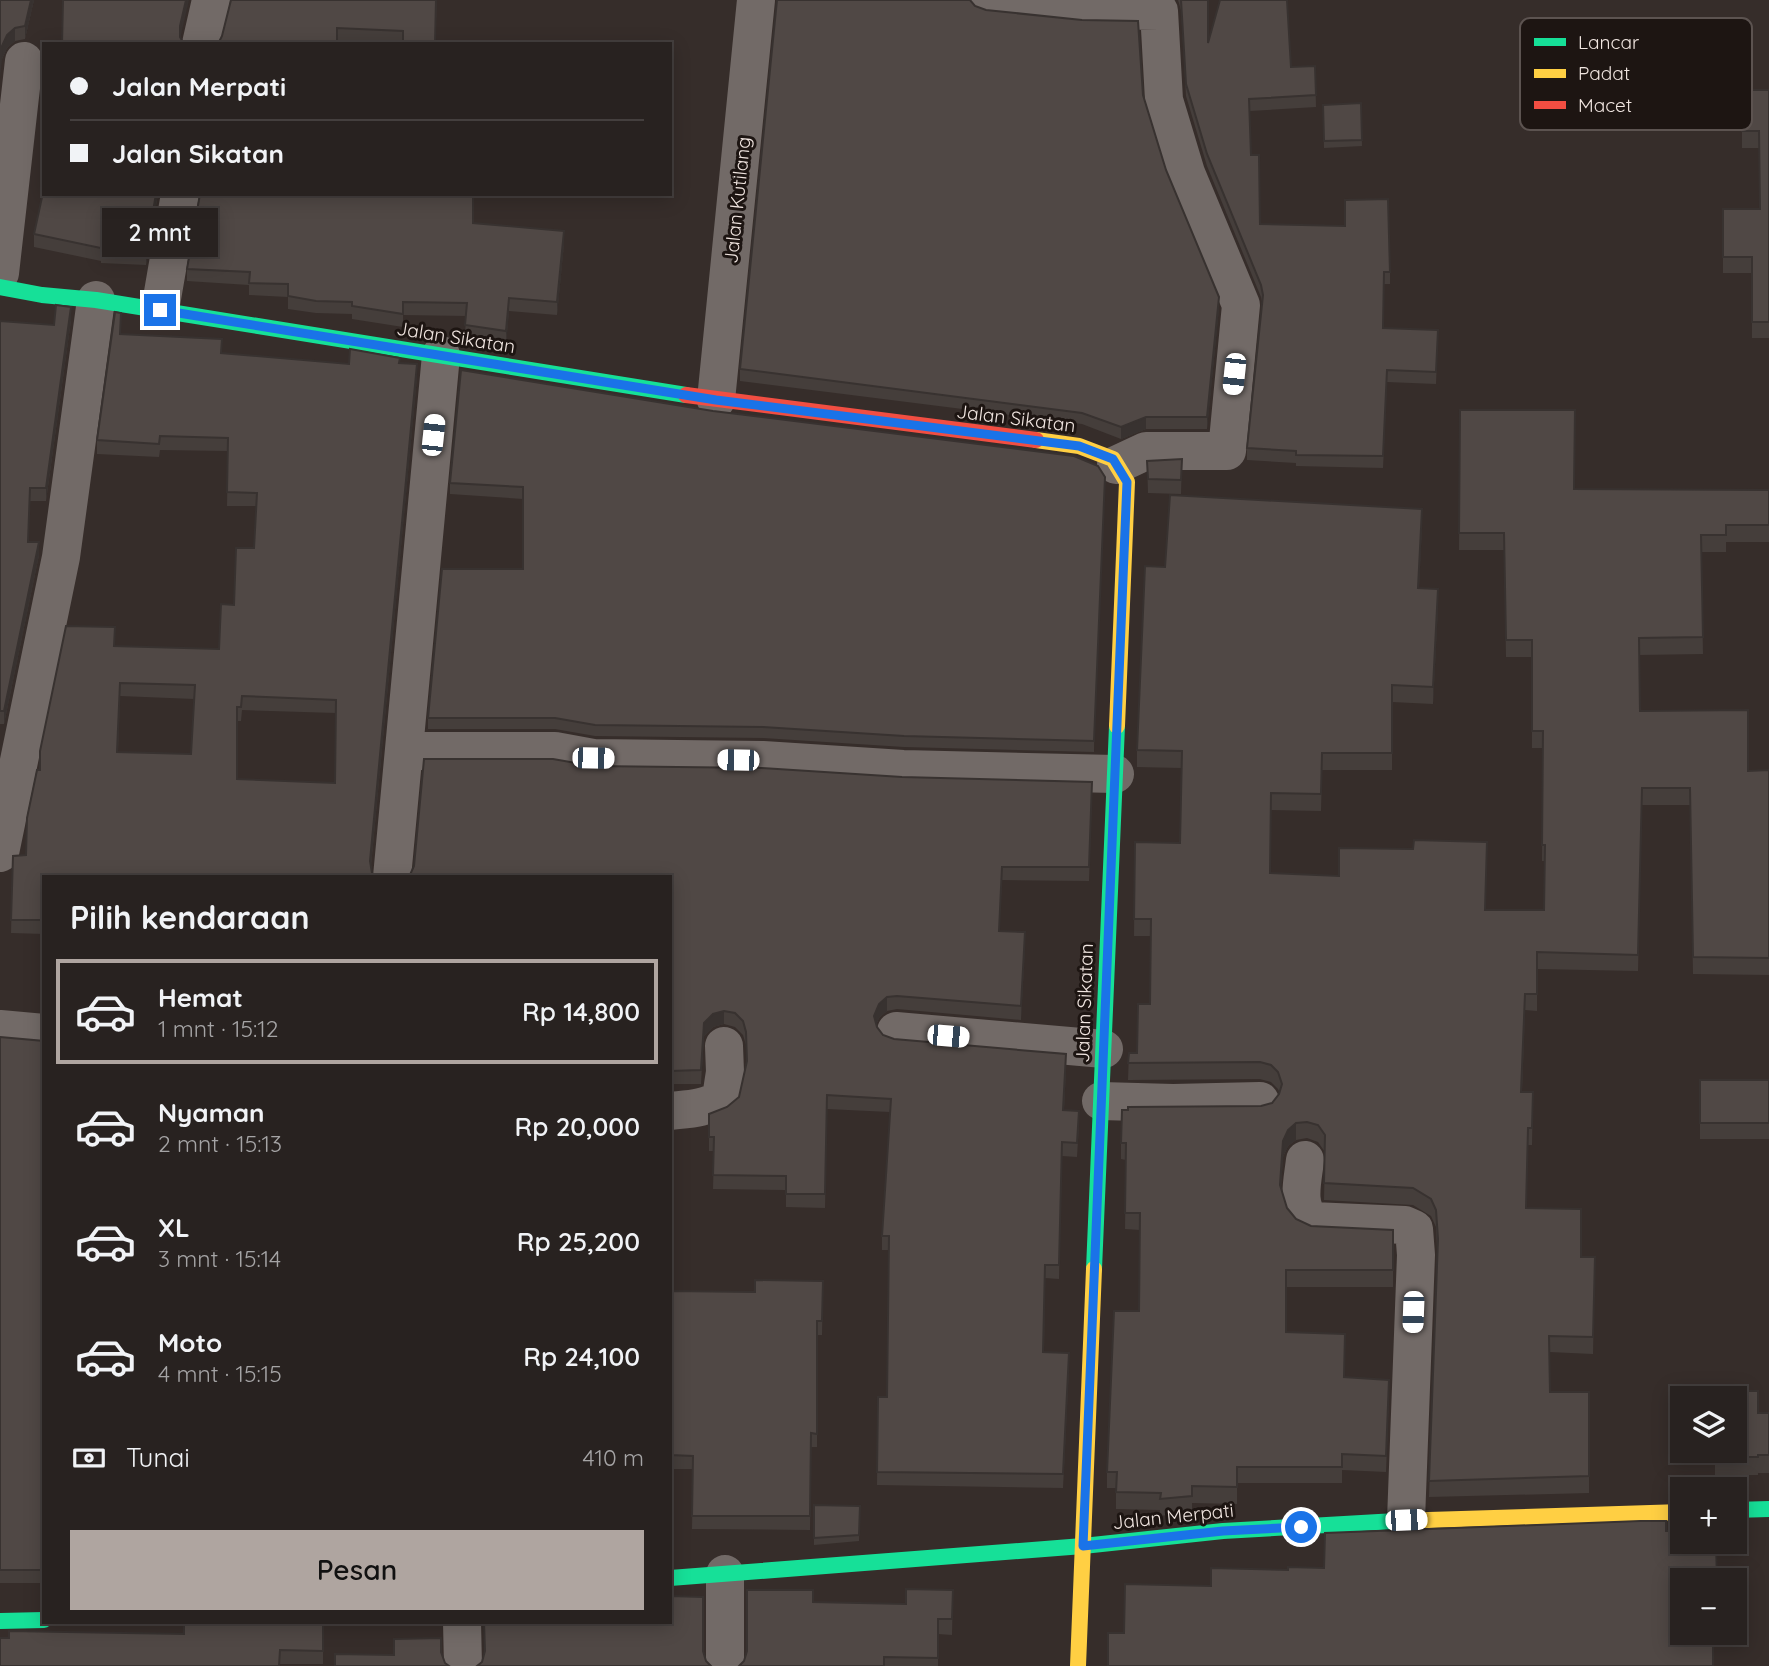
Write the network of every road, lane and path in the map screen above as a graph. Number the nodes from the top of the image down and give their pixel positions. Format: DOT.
graph roads {
  1 [pos="211,0"];
  2 [pos="756,0"];
  3 [pos="988,0"];
  4 [pos="201,42"];
  5 [pos="23,61"];
  6 [pos="180,196"];
  7 [pos="0,273"];
  8 [pos="0,287"];
  9 [pos="96,300"];
  10 [pos="160,310"];
  11 [pos="441,355"];
  12 [pos="716,400"];
  13 [pos="1116,465"];
  14 [pos="404,751"];
  15 [pos="1115,774"];
  16 [pos="7,784"];
  17 [pos="0,853"];
  18 [pos="392,875"];
  19 [pos="0,1029"];
  20 [pos="896,1031"];
  21 [pos="42,1033"];
  22 [pos="724,1046"];
  23 [pos="1104,1049"];
  24 [pos="1101,1101"];
  25 [pos="1259,1101"];
  26 [pos="672,1111"];
  27 [pos="1305,1160"];
  28 [pos="1769,1509"];
  29 [pos="1747,1510"];
  30 [pos="1670,1512"];
  31 [pos="1406,1520"];
  32 [pos="1083,1546"];
  33 [pos="725,1574"];
  34 [pos="672,1578"];
  35 [pos="42,1620"];
  36 [pos="0,1621"];
  37 [pos="462,1624"];
  38 [pos="463,1666"];
  39 [pos="725,1666"];
  40 [pos="1078,1666"];
  1 -- 4 [label="street"];
  2 -- 12 [label="street, Jalan Kutilang"];
  3 -- 13 [label="street"];
  5 -- 7 [label="street"];
  6 -- 10 [label="street"];
  8 -- 9 [label="street, Jalan Sikatan"];
  9 -- 10 [label="street, Jalan Sikatan"];
  9 -- 16 [label="street"];
  10 -- 11 [label="street, Jalan Sikatan"];
  11 -- 12 [label="street, Jalan Sikatan"];
  11 -- 14 [label="street"];
  12 -- 13 [label="street, Jalan Sikatan"];
  13 -- 15 [label="street, Jalan Sikatan"];
  14 -- 15 [label="street"];
  14 -- 18 [label="street"];
  15 -- 23 [label="street, Jalan Sikatan"];
  16 -- 17 [label="street"];
  19 -- 21 [label="street"];
  20 -- 23 [label="street"];
  22 -- 26 [label="street"];
  23 -- 24 [label="street, Jalan Sikatan"];
  24 -- 25 [label="street"];
  24 -- 32 [label="street, Jalan Sikatan"];
  27 -- 31 [label="street"];
  28 -- 29 [label="street"];
  30 -- 31 [label="street, Jalan Merpati"];
  31 -- 32 [label="street, Jalan Merpati"];
  32 -- 33 [label="street, Jalan Merpati"];
  32 -- 40 [label="street, Jalan Sikatan"];
  33 -- 34 [label="street, Jalan Merpati"];
  33 -- 39 [label="street"];
  35 -- 36 [label="street"];
  37 -- 38 [label="street"];
}
